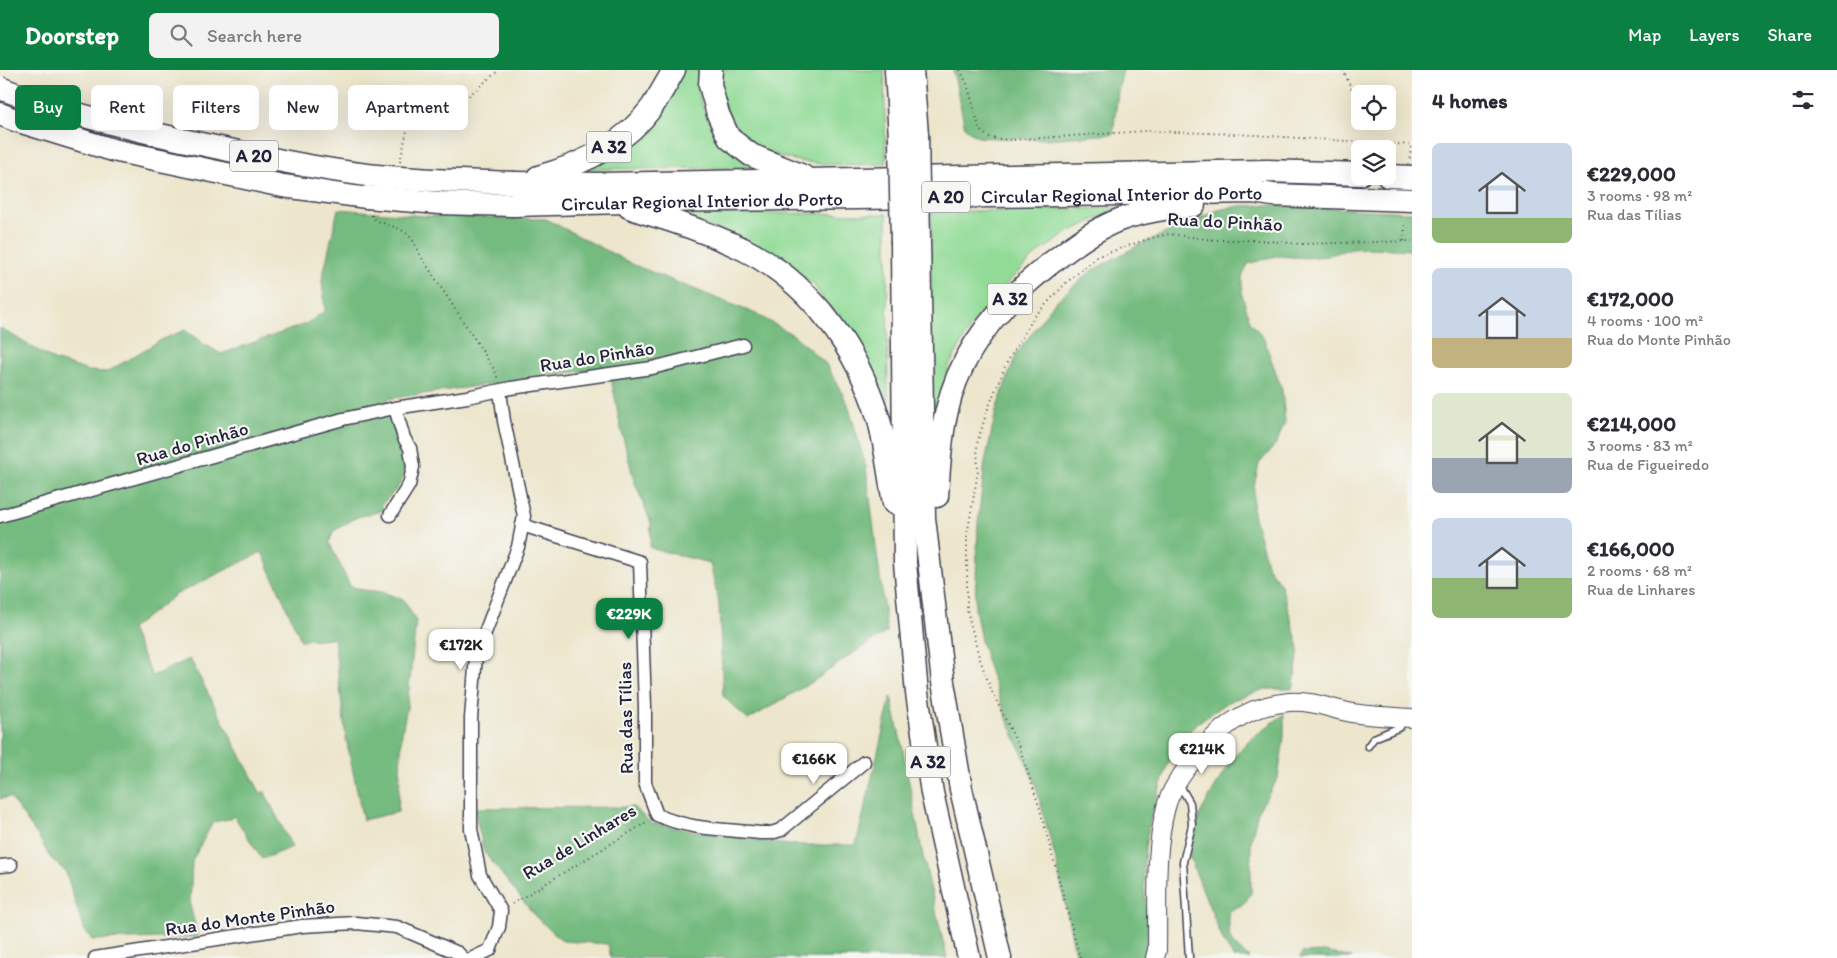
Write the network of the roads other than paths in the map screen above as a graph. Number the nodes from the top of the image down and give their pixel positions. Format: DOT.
graph roads {
  1 [pos="674,70"];
  2 [pos="711,70"];
  3 [pos="896,70"];
  4 [pos="912,70"];
  5 [pos="0,88"];
  6 [pos="0,114"];
  7 [pos="908,136"];
  8 [pos="1411,168"];
  9 [pos="1396,173"];
  10 [pos="1351,174"];
  11 [pos="811,180"];
  12 [pos="515,183"];
  13 [pos="1273,196"];
  14 [pos="618,203"];
  15 [pos="1408,211"];
  16 [pos="911,242"];
  17 [pos="743,345"];
  18 [pos="500,391"];
  19 [pos="396,408"];
  20 [pos="390,515"];
  21 [pos="0,516"];
  22 [pos="522,525"];
  23 [pos="905,563"];
  24 [pos="931,572"];
  25 [pos="1408,718"];
  26 [pos="1368,746"];
  27 [pos="864,762"];
  28 [pos="1177,781"];
  29 [pos="657,815"];
  30 [pos="95,958"];
  31 [pos="463,958"];
  32 [pos="472,958"];
  33 [pos="970,958"];
  34 [pos="1000,958"];
  35 [pos="1155,958"];
  36 [pos="1189,958"];
  1 -- 12 [label="highway, A 32"];
  2 -- 11 [label="highway"];
  3 -- 7 [label="highway, A 32"];
  4 -- 7 [label="highway, A 32"];
  5 -- 12 [label="highway, Circular Regional Interior do Porto / A 20, bridge"];
  6 -- 14 [label="highway, Circular Regional Interior do Porto / A 20, bridge"];
  7 -- 16 [label="highway, A 32, bridge"];
  8 -- 9 [label="highway"];
  10 -- 11 [label="highway, Circular Regional Interior do Porto / A 20"];
  11 -- 12 [label="highway, Circular Regional Interior do Porto / A 20"];
  13 -- 14 [label="highway, Circular Regional Interior do Porto / A 20"];
  13 -- 15 [label="highway, Circular Regional Interior do Porto / A 20"];
  13 -- 24 [label="highway, A 32"];
  14 -- 23 [label="highway, A 32"];
  16 -- 23 [label="highway, A 32"];
  16 -- 24 [label="highway, A 32"];
  17 -- 18 [label="street, Rua do Pinhão"];
  18 -- 19 [label="street, Rua do Pinhão"];
  18 -- 22 [label="street"];
  19 -- 20 [label="street"];
  19 -- 21 [label="street, Rua do Pinhão"];
  22 -- 29 [label="street, Rua das Tílias"];
  22 -- 32 [label="street"];
  23 -- 33 [label="highway, A 32"];
  24 -- 34 [label="highway, A 32"];
  25 -- 26 [label="lane"];
  25 -- 28 [label="street"];
  27 -- 29 [label="street, Rua de Linhares"];
  28 -- 35 [label="street"];
  28 -- 36 [label="lane"];
  30 -- 31 [label="street, Rua do Monte Pinhão"];
}
